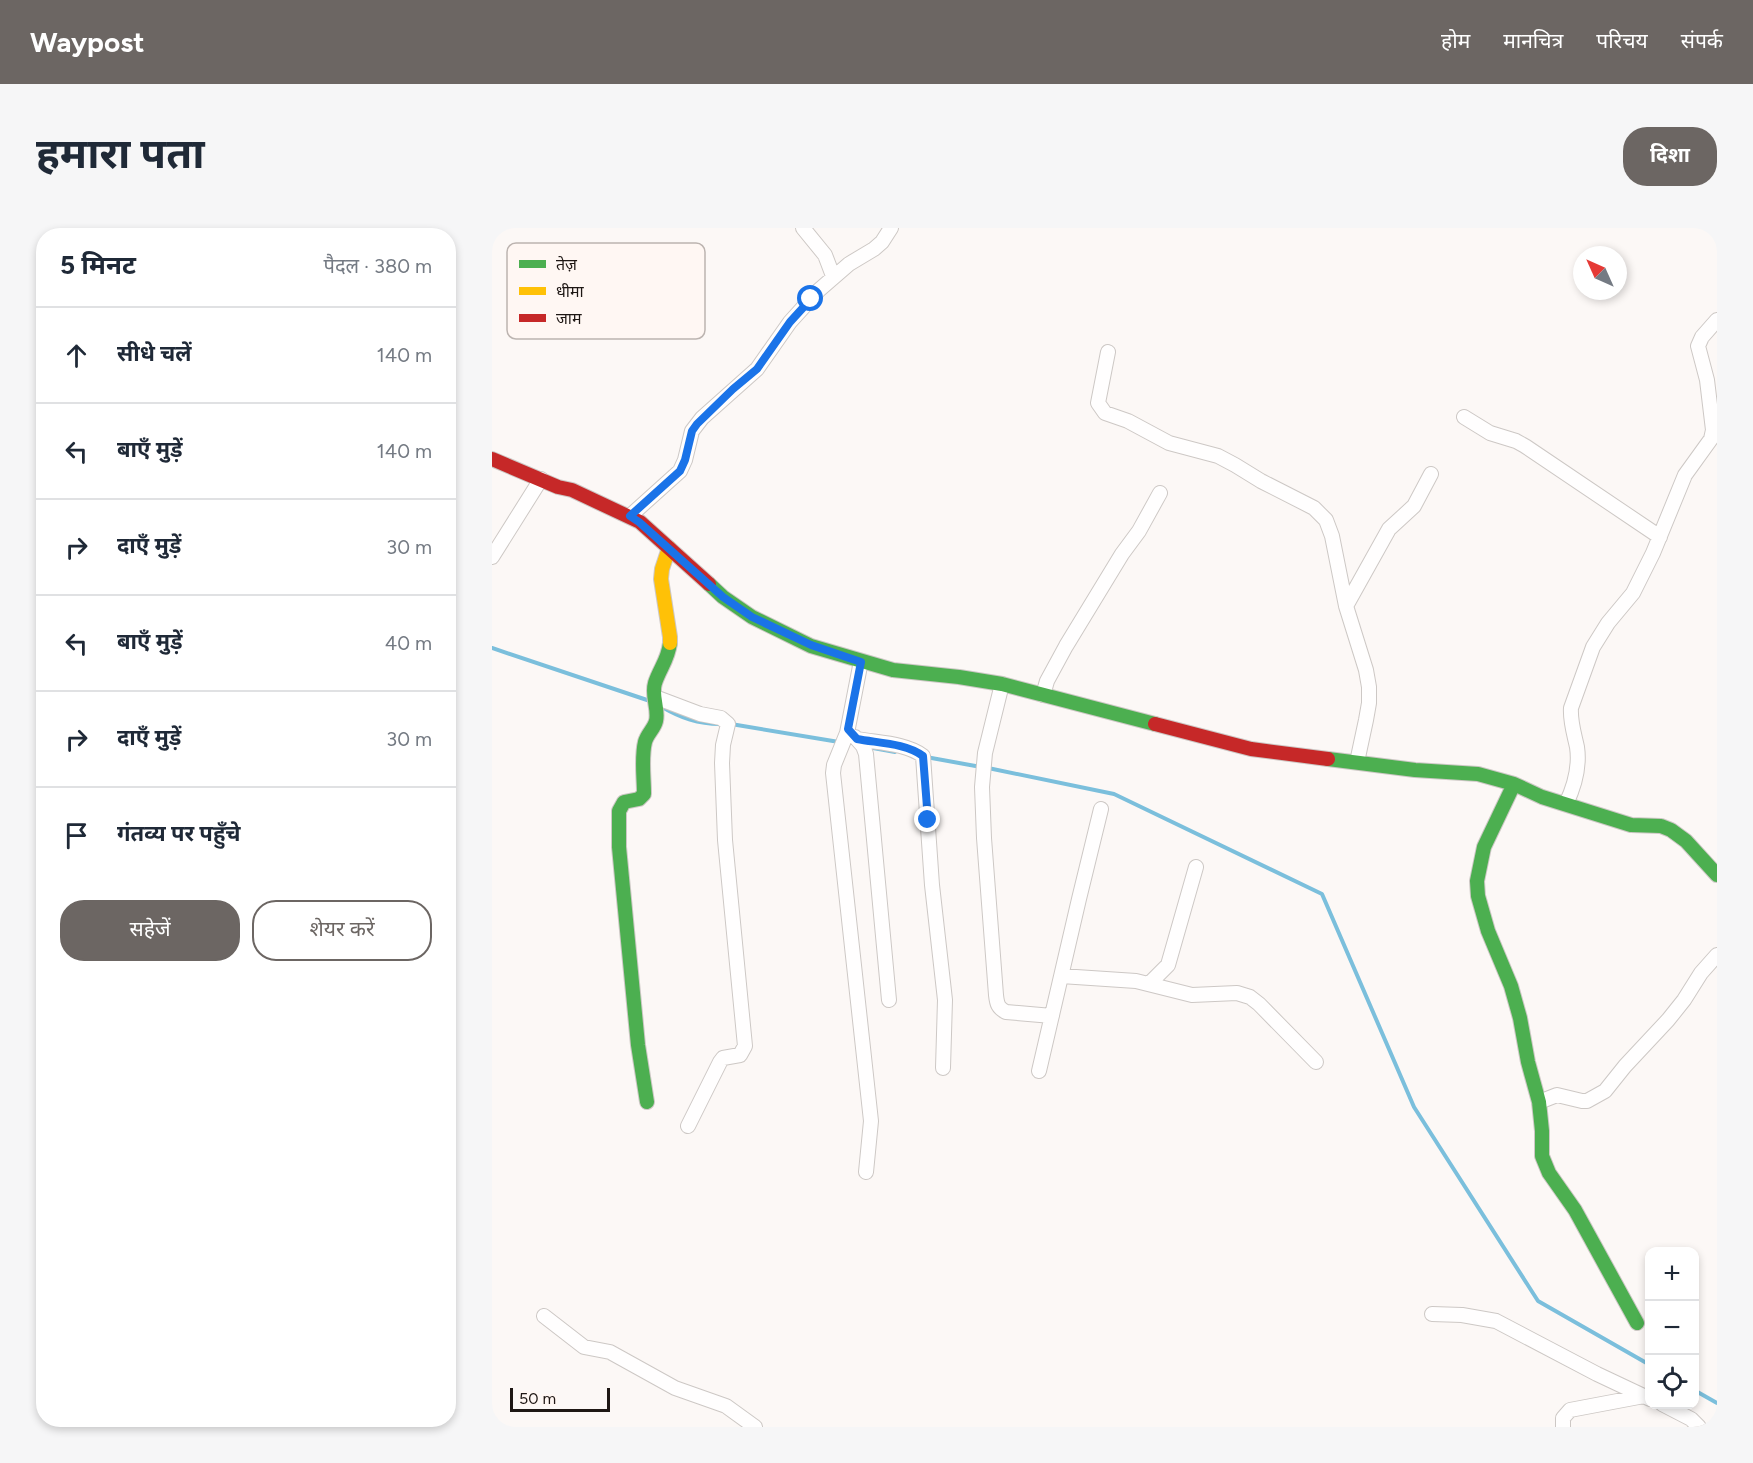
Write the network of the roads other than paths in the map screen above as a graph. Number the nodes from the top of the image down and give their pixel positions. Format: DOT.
graph roads {
  1 [pos="804,228"];
  2 [pos="891,228"];
  3 [pos="833,276"];
  4 [pos="1717,320"];
  5 [pos="1108,352"];
  6 [pos="1703,366"];
  7 [pos="1717,373"];
  8 [pos="1464,417"];
  9 [pos="492,459"];
  10 [pos="1431,474"];
  11 [pos="541,479"];
  12 [pos="1160,493"];
  13 [pos="630,516"];
  14 [pos="1660,537"];
  15 [pos="669,548"];
  16 [pos="492,557"];
  17 [pos="1346,606"];
  18 [pos="861,662"];
  19 [pos="1002,684"];
  20 [pos="1043,695"];
  21 [pos="655,697"];
  22 [pos="852,734"];
  23 [pos="1357,762"];
  24 [pos="1514,784"];
  25 [pos="1566,804"];
  26 [pos="1101,809"];
  27 [pos="1196,867"];
  28 [pos="1717,874"];
  29 [pos="1717,955"];
  30 [pos="1061,976"];
  31 [pos="1150,983"];
  32 [pos="889,1000"];
  33 [pos="1052,1016"];
  34 [pos="1316,1062"];
  35 [pos="943,1068"];
  36 [pos="1039,1071"];
  37 [pos="647,1101"];
  38 [pos="1539,1102"];
  39 [pos="688,1126"];
  40 [pos="866,1172"];
  41 [pos="1432,1314"];
  42 [pos="544,1316"];
  43 [pos="1637,1323"];
  44 [pos="1645,1396"];
  45 [pos="1645,1397"];
  46 [pos="1672,1409"];
  47 [pos="755,1427"];
  48 [pos="1563,1427"];
  49 [pos="1699,1427"];
  1 -- 3 [label="street"];
  2 -- 3 [label="street"];
  3 -- 13 [label="street"];
  4 -- 6 [label="street"];
  5 -- 17 [label="street"];
  6 -- 7 [label="street"];
  6 -- 14 [label="street"];
  8 -- 14 [label="street"];
  9 -- 11 [label="street"];
  10 -- 17 [label="street"];
  11 -- 13 [label="street"];
  11 -- 16 [label="street"];
  12 -- 20 [label="street"];
  13 -- 15 [label="street"];
  14 -- 25 [label="street"];
  15 -- 18 [label="street"];
  15 -- 21 [label="street"];
  17 -- 23 [label="street"];
  18 -- 19 [label="street"];
  18 -- 22 [label="street"];
  19 -- 20 [label="street"];
  19 -- 33 [label="street"];
  20 -- 23 [label="street"];
  21 -- 37 [label="street"];
  21 -- 39 [label="street"];
  22 -- 32 [label="street"];
  22 -- 35 [label="street"];
  22 -- 40 [label="street"];
  23 -- 24 [label="street"];
  24 -- 25 [label="street"];
  24 -- 38 [label="street"];
  25 -- 28 [label="street"];
  26 -- 30 [label="street"];
  27 -- 31 [label="street"];
  29 -- 38 [label="street"];
  30 -- 31 [label="street"];
  30 -- 33 [label="street"];
  31 -- 34 [label="street"];
  33 -- 36 [label="street"];
  38 -- 43 [label="street"];
  41 -- 44 [label="street"];
  42 -- 47 [label="street"];
  45 -- 48 [label="street"];
  46 -- 49 [label="street"];
}
